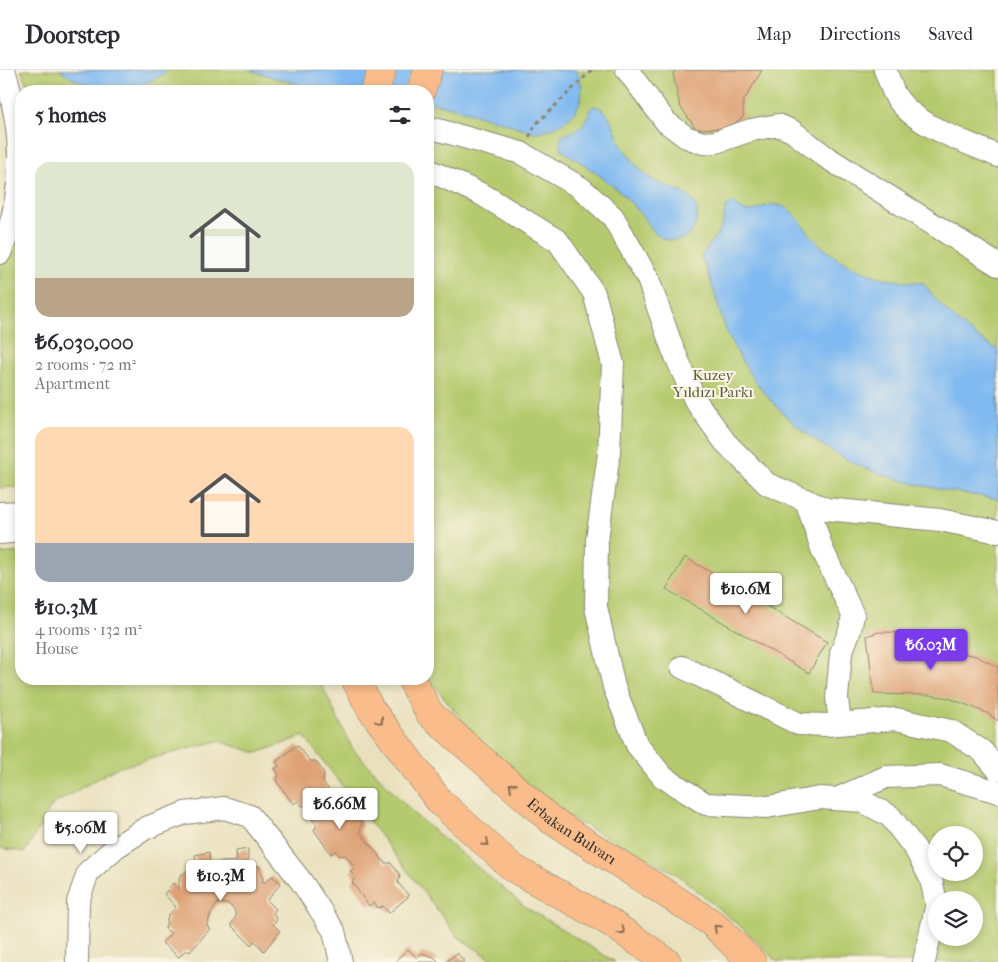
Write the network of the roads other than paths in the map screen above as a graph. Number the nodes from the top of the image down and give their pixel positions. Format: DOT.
graph roads {
  1 [pos="4,70"];
  2 [pos="382,70"];
  3 [pos="428,70"];
  4 [pos="626,70"];
  5 [pos="885,70"];
  6 [pos="377,85"];
  7 [pos="422,85"];
  8 [pos="15,111"];
  9 [pos="434,129"];
  10 [pos="998,156"];
  11 [pos="434,173"];
  12 [pos="15,203"];
  13 [pos="0,252"];
  14 [pos="998,266"];
  15 [pos="806,500"];
  16 [pos="15,512"];
  17 [pos="0,513"];
  18 [pos="15,532"];
  19 [pos="998,532"];
  20 [pos="0,533"];
  21 [pos="682,667"];
  22 [pos="359,685"];
  23 [pos="414,685"];
  24 [pos="840,724"];
  25 [pos="998,770"];
  26 [pos="998,792"];
  27 [pos="836,799"];
  28 [pos="934,891"];
  29 [pos="928,944"];
  30 [pos="77,962"];
  31 [pos="341,962"];
  32 [pos="667,962"];
  33 [pos="752,962"];
  34 [pos="924,962"];
  1 -- 8 [label="street"];
  2 -- 6 [label="highway"];
  3 -- 7 [label="highway"];
  4 -- 14 [label="street"];
  5 -- 10 [label="street"];
  9 -- 15 [label="street"];
  11 -- 27 [label="street"];
  12 -- 13 [label="street"];
  15 -- 19 [label="street"];
  15 -- 24 [label="street"];
  16 -- 17 [label="street"];
  18 -- 20 [label="street"];
  21 -- 24 [label="street"];
  22 -- 32 [label="highway, one-way"];
  33 -- 23 [label="highway, Erbakan Bulvarı, one-way"];
  24 -- 25 [label="street"];
  26 -- 27 [label="street"];
  27 -- 28 [label="street"];
  29 -- 34 [label="street"];
  30 -- 31 [label="street"];
}
